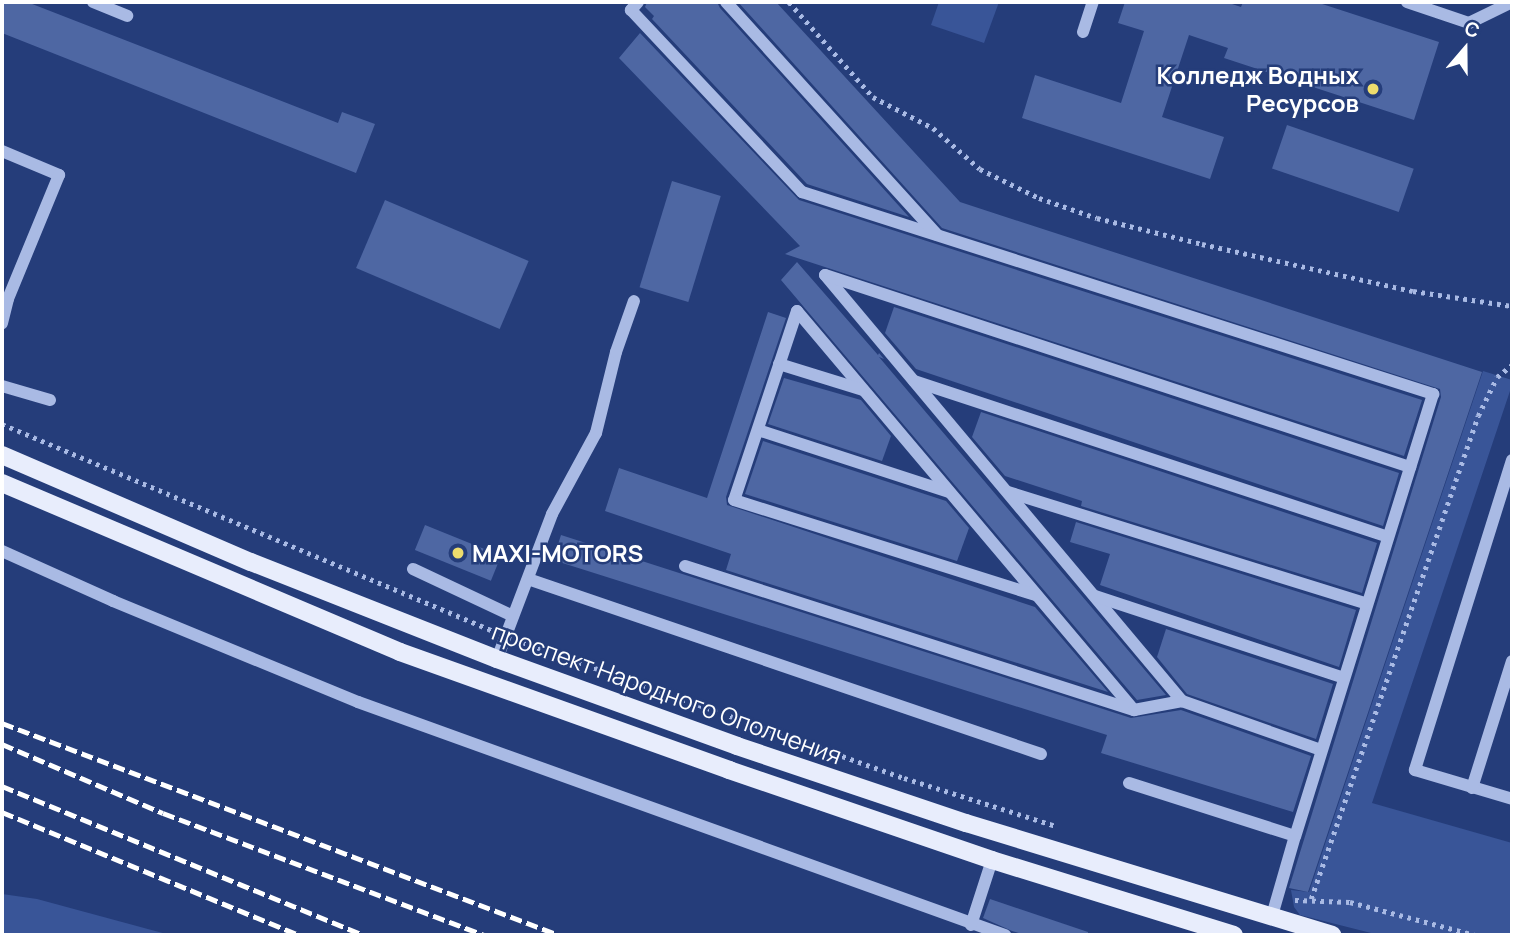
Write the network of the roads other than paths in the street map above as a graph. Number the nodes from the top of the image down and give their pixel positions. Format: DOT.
graph roads {
  1 [pos="93,2"];
  2 [pos="638,2"];
  3 [pos="726,2"];
  4 [pos="1093,2"];
  5 [pos="1407,2"];
  6 [pos="1512,2"];
  7 [pos="127,16"];
  8 [pos="1083,33"];
  9 [pos="2,151"];
  10 [pos="937,235"];
  11 [pos="634,301"];
  12 [pos="2,323"];
  13 [pos="779,364"];
  14 [pos="914,381"];
  15 [pos="2,386"];
  16 [pos="864,390"];
  17 [pos="50,400"];
  18 [pos="758,430"];
  19 [pos="2,455"];
  20 [pos="1512,460"];
  21 [pos="1410,467"];
  22 [pos="2,483"];
  23 [pos="949,492"];
  24 [pos="1007,492"];
  25 [pos="1388,537"];
  26 [pos="2,551"];
  27 [pos="685,566"];
  28 [pos="413,569"];
  29 [pos="528,579"];
  30 [pos="1036,595"];
  31 [pos="1095,596"];
  32 [pos="1367,604"];
  33 [pos="513,616"];
  34 [pos="497,659"];
  35 [pos="1512,661"];
  36 [pos="1344,678"];
  37 [pos="1182,701"];
  38 [pos="1134,710"];
  39 [pos="1321,750"];
  40 [pos="1041,754"];
  41 [pos="1129,783"];
  42 [pos="1472,788"];
  43 [pos="1512,799"];
  44 [pos="1295,836"];
  45 [pos="992,860"];
  46 [pos="1271,919"];
  47 [pos="971,925"];
  48 [pos="1005,935"];
  49 [pos="1234,935"];
  50 [pos="1332,935"];
  1 -- 7 [label="lane"];
  2 -- 10 [label="lane"];
  3 -- 10 [label="lane"];
  4 -- 8 [label="lane"];
  5 -- 6 [label="lane"];
  9 -- 12 [label="lane"];
  10 -- 21 [label="lane"];
  11 -- 29 [label="lane"];
  13 -- 16 [label="lane"];
  13 -- 16 [label="lane"];
  13 -- 18 [label="lane"];
  14 -- 21 [label="lane"];
  14 -- 24 [label="lane"];
  14 -- 25 [label="lane"];
  15 -- 17 [label="lane"];
  16 -- 23 [label="lane"];
  18 -- 23 [label="lane"];
  18 -- 30 [label="lane"];
  19 -- 34 [label="main road, проспект Народного Ополчения"];
  20 -- 42 [label="lane"];
  21 -- 25 [label="lane"];
  22 -- 45 [label="main road, проспект Народного Ополчения"];
  23 -- 30 [label="lane"];
  24 -- 31 [label="lane"];
  24 -- 32 [label="lane"];
  25 -- 32 [label="lane"];
  26 -- 47 [label="lane"];
  27 -- 38 [label="lane"];
  28 -- 33 [label="lane"];
  29 -- 33 [label="lane"];
  29 -- 40 [label="lane"];
  30 -- 38 [label="lane"];
  31 -- 36 [label="lane"];
  31 -- 37 [label="lane"];
  32 -- 36 [label="lane"];
  33 -- 34 [label="lane"];
  34 -- 46 [label="main road, проспект Народного Ополчения"];
  35 -- 42 [label="lane"];
  36 -- 39 [label="lane"];
  37 -- 38 [label="lane"];
  37 -- 39 [label="lane"];
  39 -- 44 [label="lane"];
  41 -- 44 [label="lane"];
  42 -- 43 [label="lane"];
  44 -- 46 [label="lane"];
  45 -- 47 [label="lane"];
  45 -- 49 [label="main road, проспект Народного Ополчения"];
  46 -- 50 [label="main road, проспект Народного Ополчения"];
  47 -- 48 [label="lane"];
}
